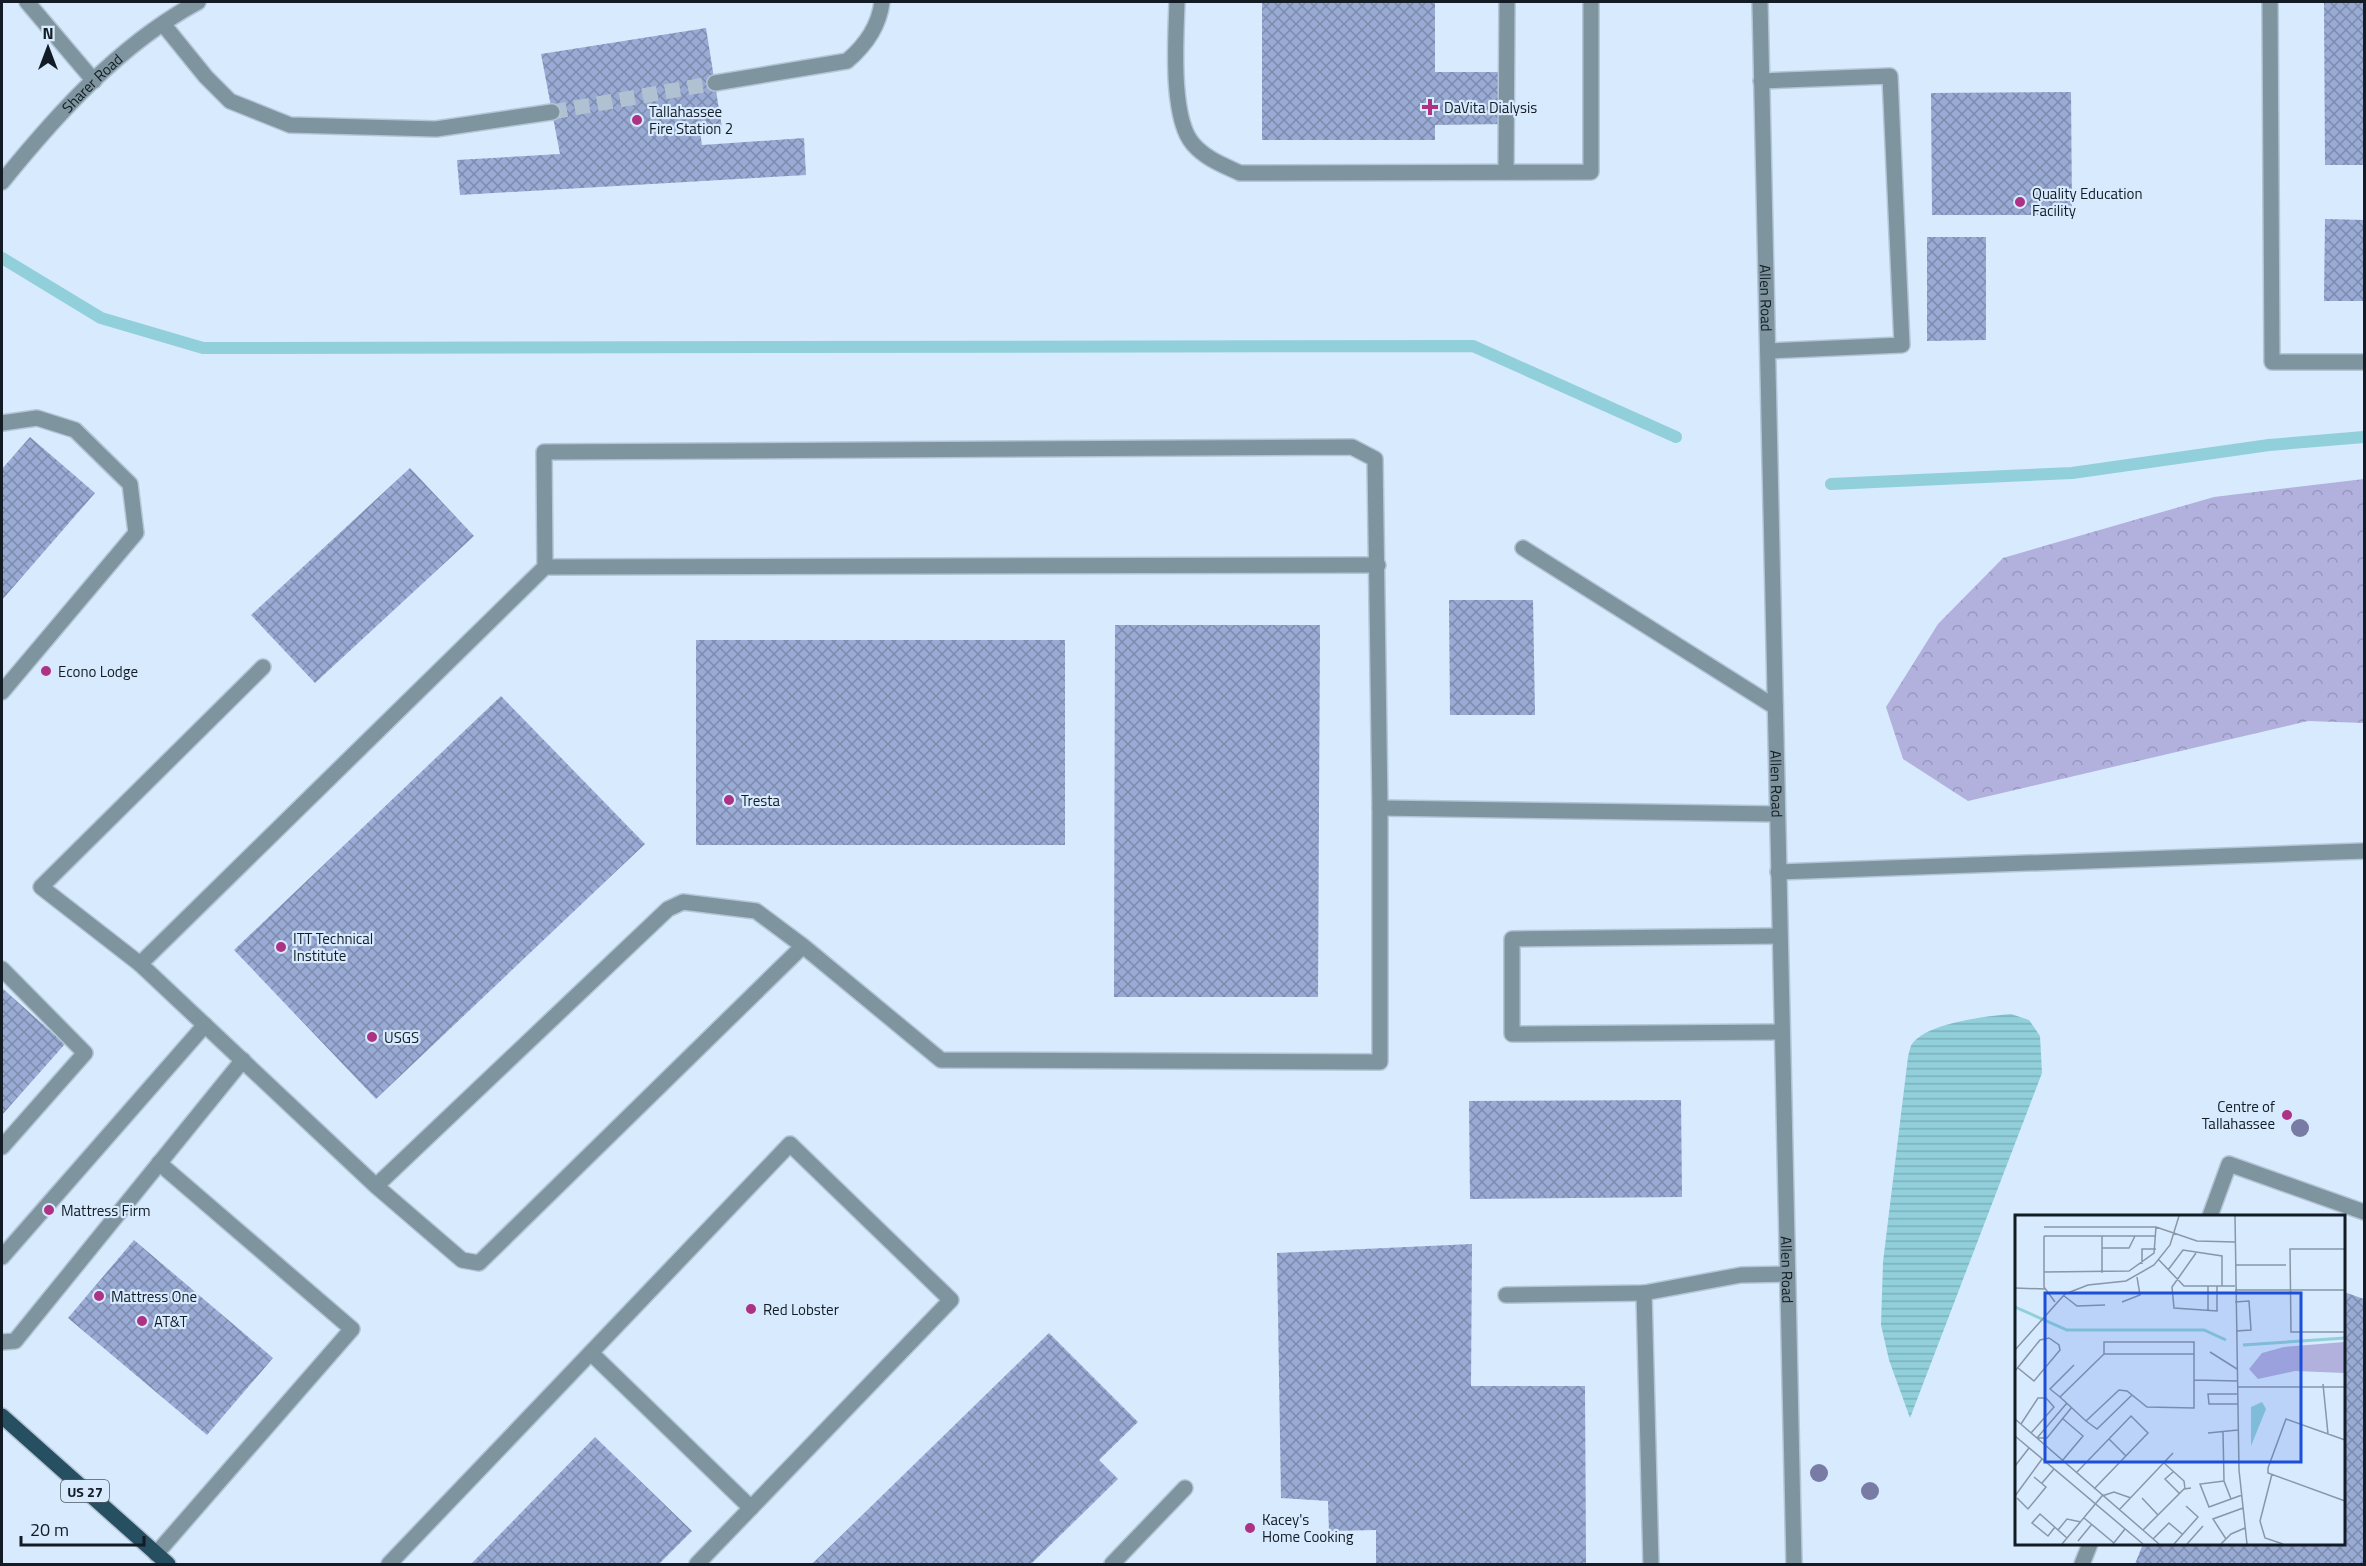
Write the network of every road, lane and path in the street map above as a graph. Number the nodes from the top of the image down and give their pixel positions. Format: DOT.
graph roads {
  1 [pos="27,2"];
  2 [pos="198,2"];
  3 [pos="882,2"];
  4 [pos="1177,2"];
  5 [pos="1507,2"];
  6 [pos="1591,2"];
  7 [pos="1760,2"];
  8 [pos="2270,2"];
  9 [pos="163,24"];
  10 [pos="94,81"];
  11 [pos="1761,81"];
  12 [pos="714,83"];
  13 [pos="552,112"];
  14 [pos="1506,172"];
  15 [pos="2,182"];
  16 [pos="1767,351"];
  17 [pos="2364,362"];
  18 [pos="2,423"];
  19 [pos="1523,548"];
  20 [pos="1378,565"];
  21 [pos="545,567"];
  22 [pos="263,667"];
  23 [pos="2,692"];
  24 [pos="1775,707"];
  25 [pos="1380,808"];
  26 [pos="1776,814"];
  27 [pos="2364,851"];
  28 [pos="1778,872"];
  29 [pos="1779,936"];
  30 [pos="803,946"];
  31 [pos="140,964"];
  32 [pos="2,969"];
  33 [pos="205,1024"];
  34 [pos="1781,1032"];
  35 [pos="243,1060"];
  36 [pos="2,1147"];
  37 [pos="159,1163"];
  38 [pos="376,1186"];
  39 [pos="2364,1212"];
  40 [pos="2210,1215"];
  41 [pos="2,1257"];
  42 [pos="1787,1274"];
  43 [pos="1644,1293"];
  44 [pos="1506,1295"];
  45 [pos="2,1342"];
  46 [pos="591,1353"];
  47 [pos="2,1416"];
  48 [pos="1185,1488"];
  49 [pos="751,1508"];
  50 [pos="2090,1545"];
  51 [pos="156,1554"];
  52 [pos="168,1564"];
  53 [pos="389,1564"];
  54 [pos="697,1564"];
  55 [pos="1112,1564"];
  56 [pos="1651,1564"];
  57 [pos="1794,1564"];
  58 [pos="2082,1564"];
  1 -- 10 [label="street"];
  2 -- 9 [label="street, Sharer Road"];
  3 -- 12 [label="street"];
  4 -- 14 [label="street"];
  5 -- 14 [label="street"];
  6 -- 14 [label="street"];
  7 -- 11 [label="street, Allen Road"];
  8 -- 17 [label="street"];
  9 -- 10 [label="street, Sharer Road"];
  9 -- 13 [label="street"];
  10 -- 15 [label="street, Sharer Road"];
  11 -- 16 [label="street, Allen Road"];
  11 -- 16 [label="street"];
  16 -- 24 [label="street, Allen Road"];
  18 -- 23 [label="street"];
  19 -- 24 [label="street"];
  20 -- 21 [label="street"];
  20 -- 21 [label="street"];
  20 -- 25 [label="street"];
  21 -- 31 [label="street"];
  22 -- 31 [label="street"];
  24 -- 26 [label="street, Allen Road"];
  25 -- 26 [label="street"];
  25 -- 30 [label="street"];
  26 -- 28 [label="street, Allen Road"];
  27 -- 28 [label="street"];
  28 -- 29 [label="street, Allen Road"];
  29 -- 34 [label="street, Allen Road"];
  29 -- 34 [label="street"];
  30 -- 38 [label="street"];
  30 -- 38 [label="street"];
  31 -- 33 [label="street"];
  32 -- 36 [label="street"];
  33 -- 35 [label="street"];
  33 -- 41 [label="street"];
  34 -- 42 [label="street, Allen Road"];
  35 -- 37 [label="street"];
  35 -- 38 [label="street"];
  37 -- 45 [label="street"];
  37 -- 51 [label="street"];
  39 -- 40 [label="street"];
  42 -- 43 [label="street"];
  42 -- 57 [label="street, Allen Road"];
  43 -- 44 [label="street"];
  43 -- 56 [label="street"];
  46 -- 49 [label="street"];
  46 -- 49 [label="street"];
  46 -- 53 [label="street"];
  47 -- 51 [label="main road, US 27"];
  48 -- 55 [label="street"];
  49 -- 54 [label="street"];
  50 -- 58 [label="street"];
  51 -- 52 [label="main road, US 27"];
}
